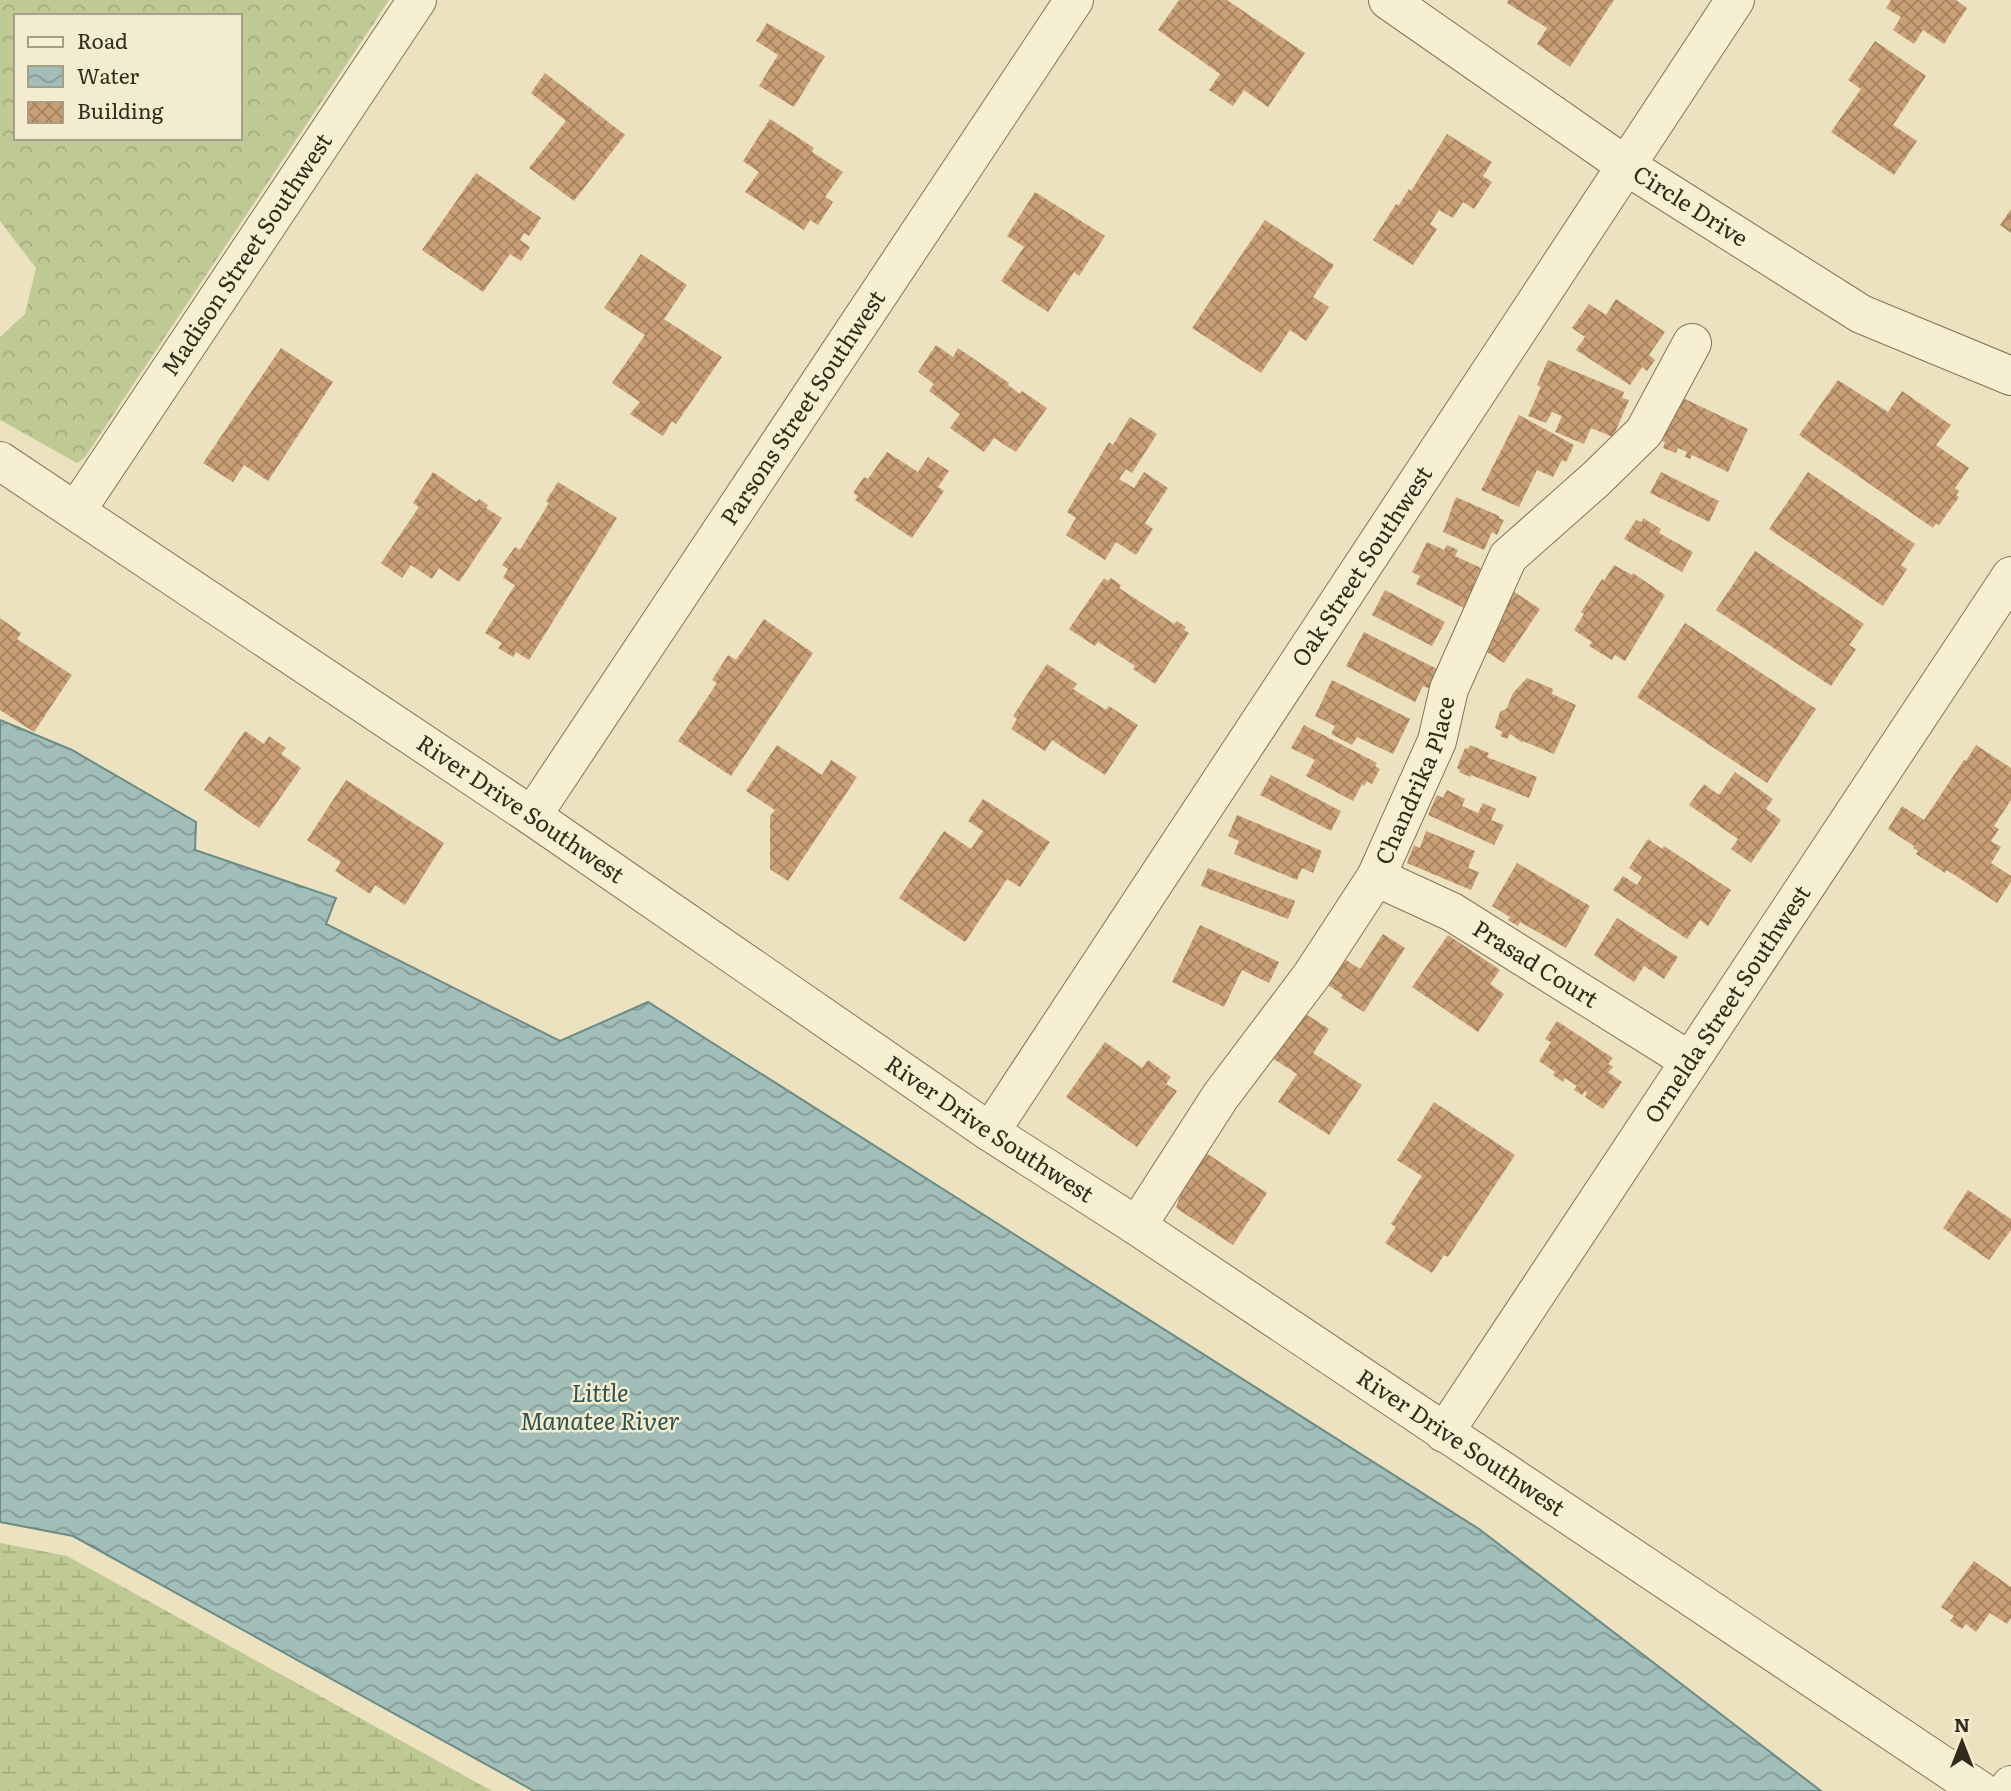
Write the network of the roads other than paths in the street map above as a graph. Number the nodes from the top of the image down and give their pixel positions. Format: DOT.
graph roads {
  1 [pos="417,0"];
  2 [pos="1074,0"];
  3 [pos="1388,0"];
  4 [pos="1735,0"];
  5 [pos="1625,165"];
  6 [pos="1692,343"];
  7 [pos="2011,376"];
  8 [pos="0,461"];
  9 [pos="76,511"];
  10 [pos="2011,576"];
  11 [pos="532,816"];
  12 [pos="1376,877"];
  13 [pos="1690,1061"];
  14 [pos="990,1132"];
  15 [pos="1137,1226"];
  16 [pos="1444,1433"];
  17 [pos="2011,1785"];
  18 [pos="1981,1791"];
  19 [pos="2007,1791"];
  1 -- 9 [label="street, Madison Street Southwest"];
  2 -- 11 [label="street, Parsons Street Southwest"];
  3 -- 5 [label="street, Circle Drive"];
  4 -- 5 [label="street, Oak Street Southwest"];
  5 -- 7 [label="street, Circle Drive"];
  5 -- 14 [label="street, Oak Street Southwest"];
  6 -- 12 [label="street, Chandrika Place"];
  8 -- 9 [label="street, River Drive Southwest"];
  9 -- 11 [label="street, River Drive Southwest"];
  10 -- 13 [label="street, Ornelda Street Southwest"];
  11 -- 14 [label="street, River Drive Southwest"];
  12 -- 13 [label="street, Prasad Court"];
  12 -- 15 [label="street, Chandrika Place"];
  13 -- 16 [label="street, Ornelda Street Southwest"];
  14 -- 15 [label="street, River Drive Southwest"];
  15 -- 16 [label="street, River Drive Southwest"];
  16 -- 18 [label="street, River Drive Southwest"];
  17 -- 19 [label="street"];
}
